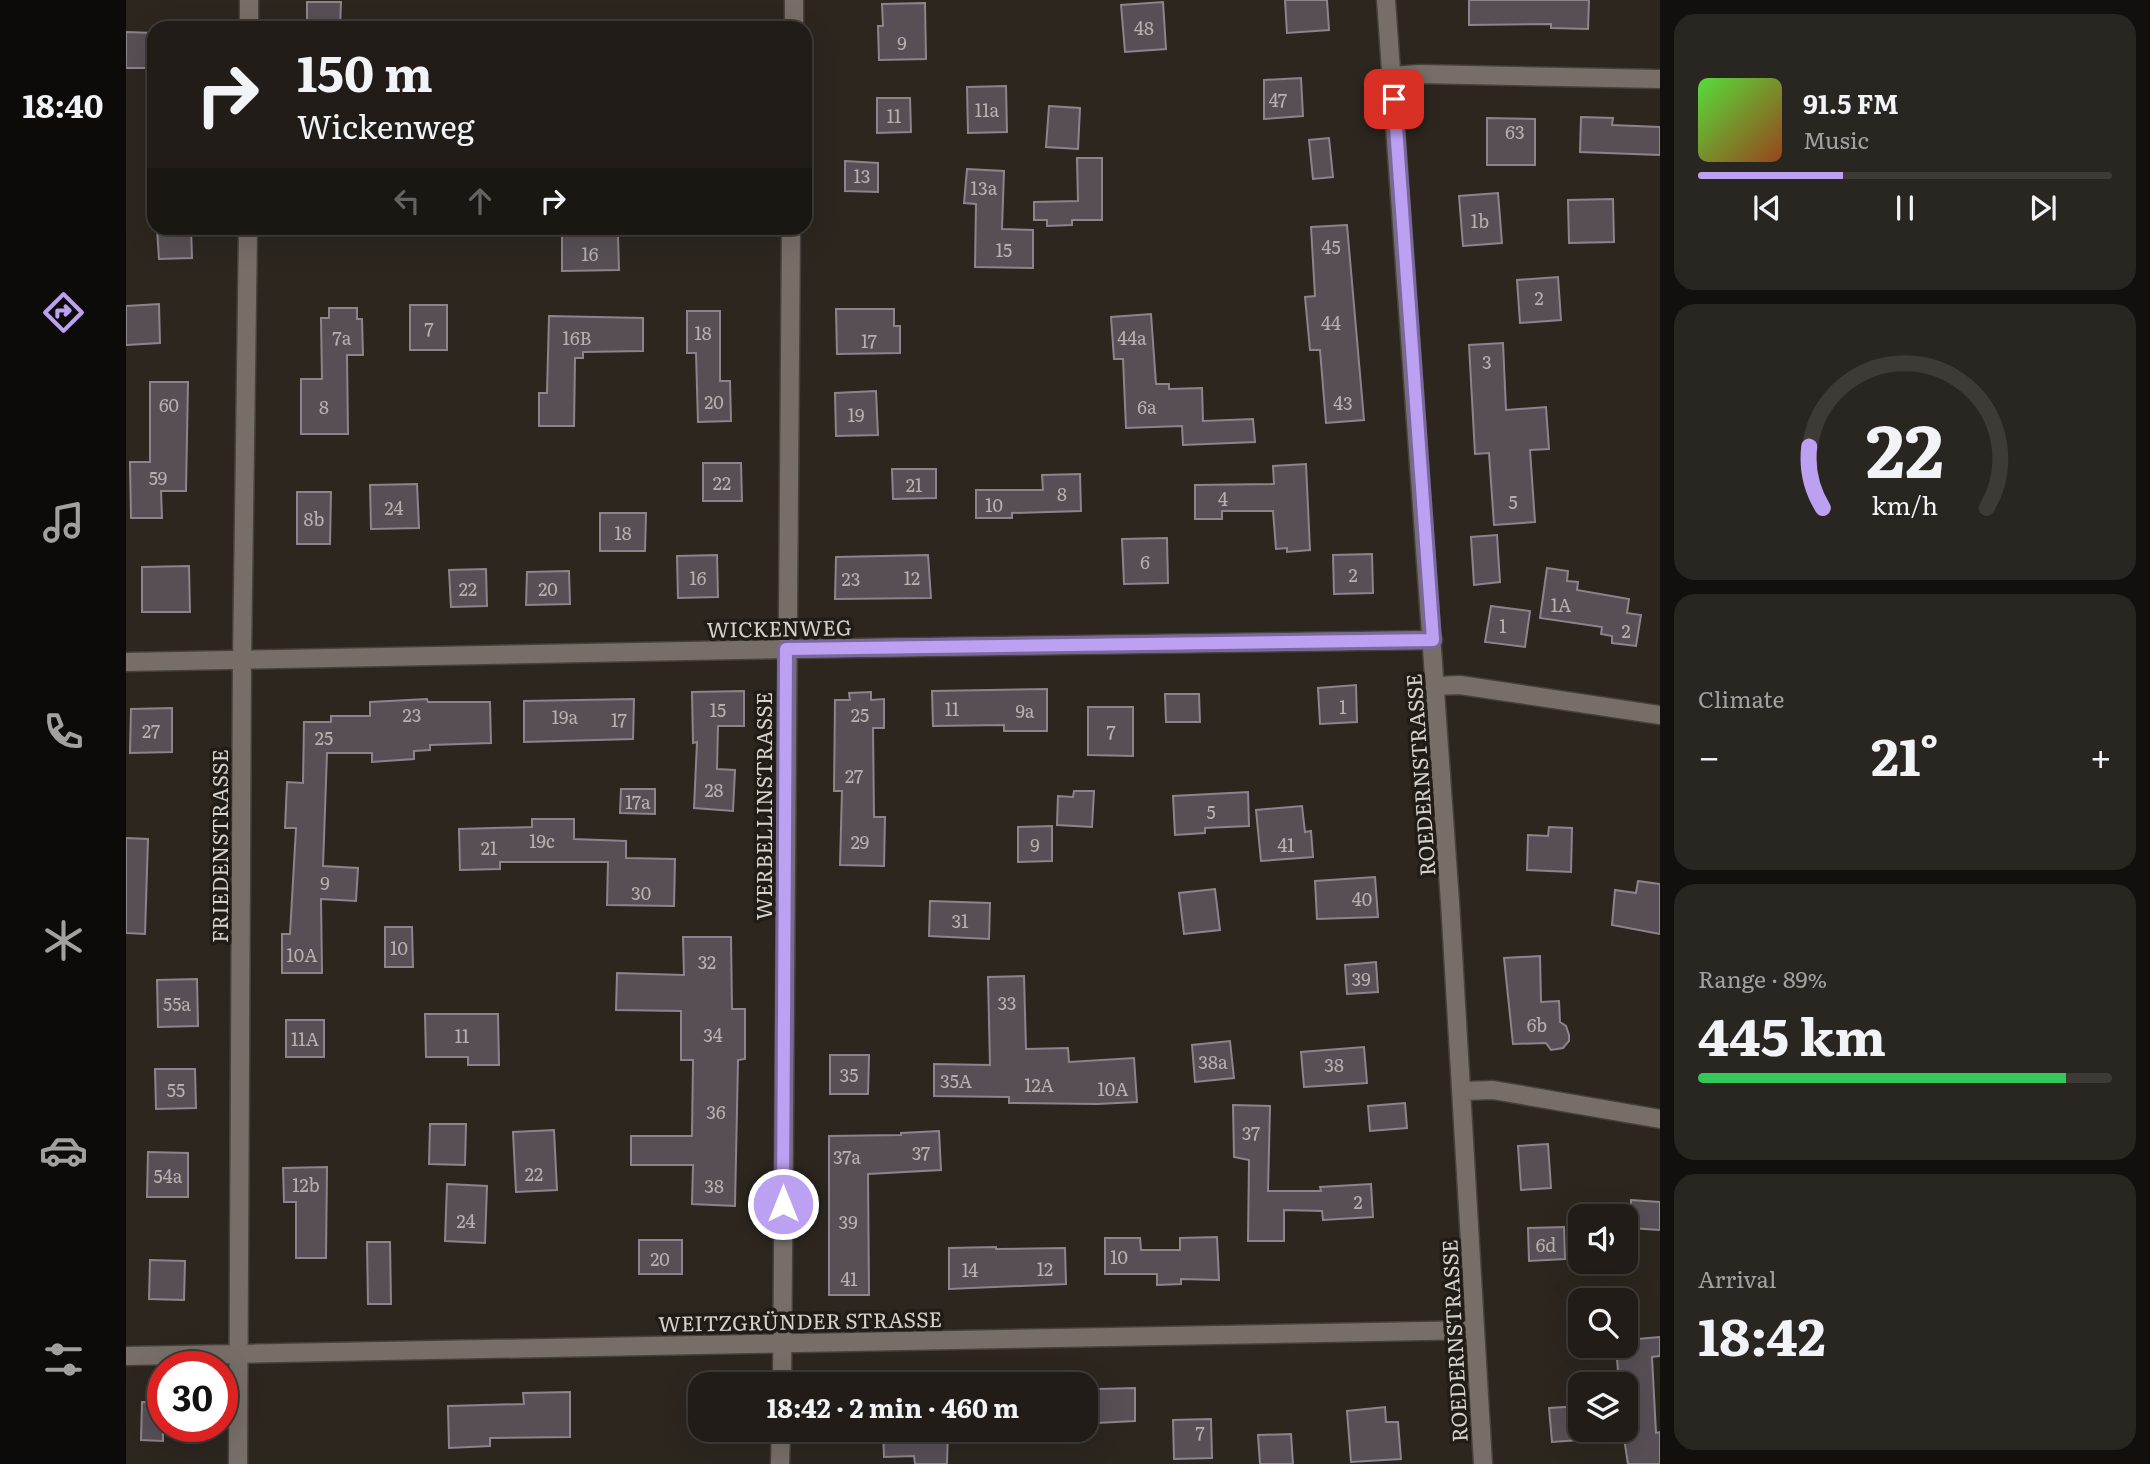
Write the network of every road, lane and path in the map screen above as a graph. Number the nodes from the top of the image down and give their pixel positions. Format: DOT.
graph roads {
  1 [pos="249,0"];
  2 [pos="794,0"];
  3 [pos="1386,0"];
  4 [pos="249,21"];
  5 [pos="794,21"];
  6 [pos="1392,76"];
  7 [pos="1660,79"];
  8 [pos="248,235"];
  9 [pos="791,235"];
  10 [pos="1433,640"];
  11 [pos="786,649"];
  12 [pos="242,661"];
  13 [pos="126,662"];
  14 [pos="1436,686"];
  15 [pos="1660,715"];
  16 [pos="1462,1091"];
  17 [pos="1660,1119"];
  18 [pos="1475,1330"];
  19 [pos="782,1343"];
  20 [pos="239,1354"];
  21 [pos="126,1356"];
  22 [pos="782,1372"];
  23 [pos="781,1442"];
  24 [pos="238,1464"];
  25 [pos="780,1464"];
  26 [pos="1483,1464"];
  1 -- 4 [label="street"];
  2 -- 5 [label="street"];
  3 -- 6 [label="street, ROEDERNSTRASSE"];
  6 -- 7 [label="street"];
  6 -- 10 [label="street, ROEDERNSTRASSE"];
  8 -- 12 [label="street, FRIEDENSTRASSE"];
  9 -- 11 [label="street, WERBELLINSTRASSE"];
  10 -- 11 [label="street, WICKENWEG"];
  10 -- 14 [label="street, ROEDERNSTRASSE"];
  11 -- 12 [label="street, WICKENWEG"];
  11 -- 19 [label="street, WERBELLINSTRASSE"];
  12 -- 13 [label="street, WICKENWEG"];
  12 -- 20 [label="street, FRIEDENSTRASSE"];
  14 -- 15 [label="street"];
  14 -- 16 [label="street, ROEDERNSTRASSE"];
  16 -- 17 [label="street"];
  16 -- 18 [label="street, ROEDERNSTRASSE"];
  18 -- 19 [label="street, WEITZGRÜNDER STRASSE"];
  18 -- 26 [label="street, ROEDERNSTRASSE"];
  19 -- 20 [label="street, WEITZGRÜNDER STRASSE"];
  19 -- 22 [label="street, WERBELLINSTRASSE"];
  20 -- 21 [label="street, WEITZGRÜNDER STRASSE"];
  20 -- 24 [label="street, FRIEDENSTRASSE"];
  23 -- 25 [label="street"];
}
